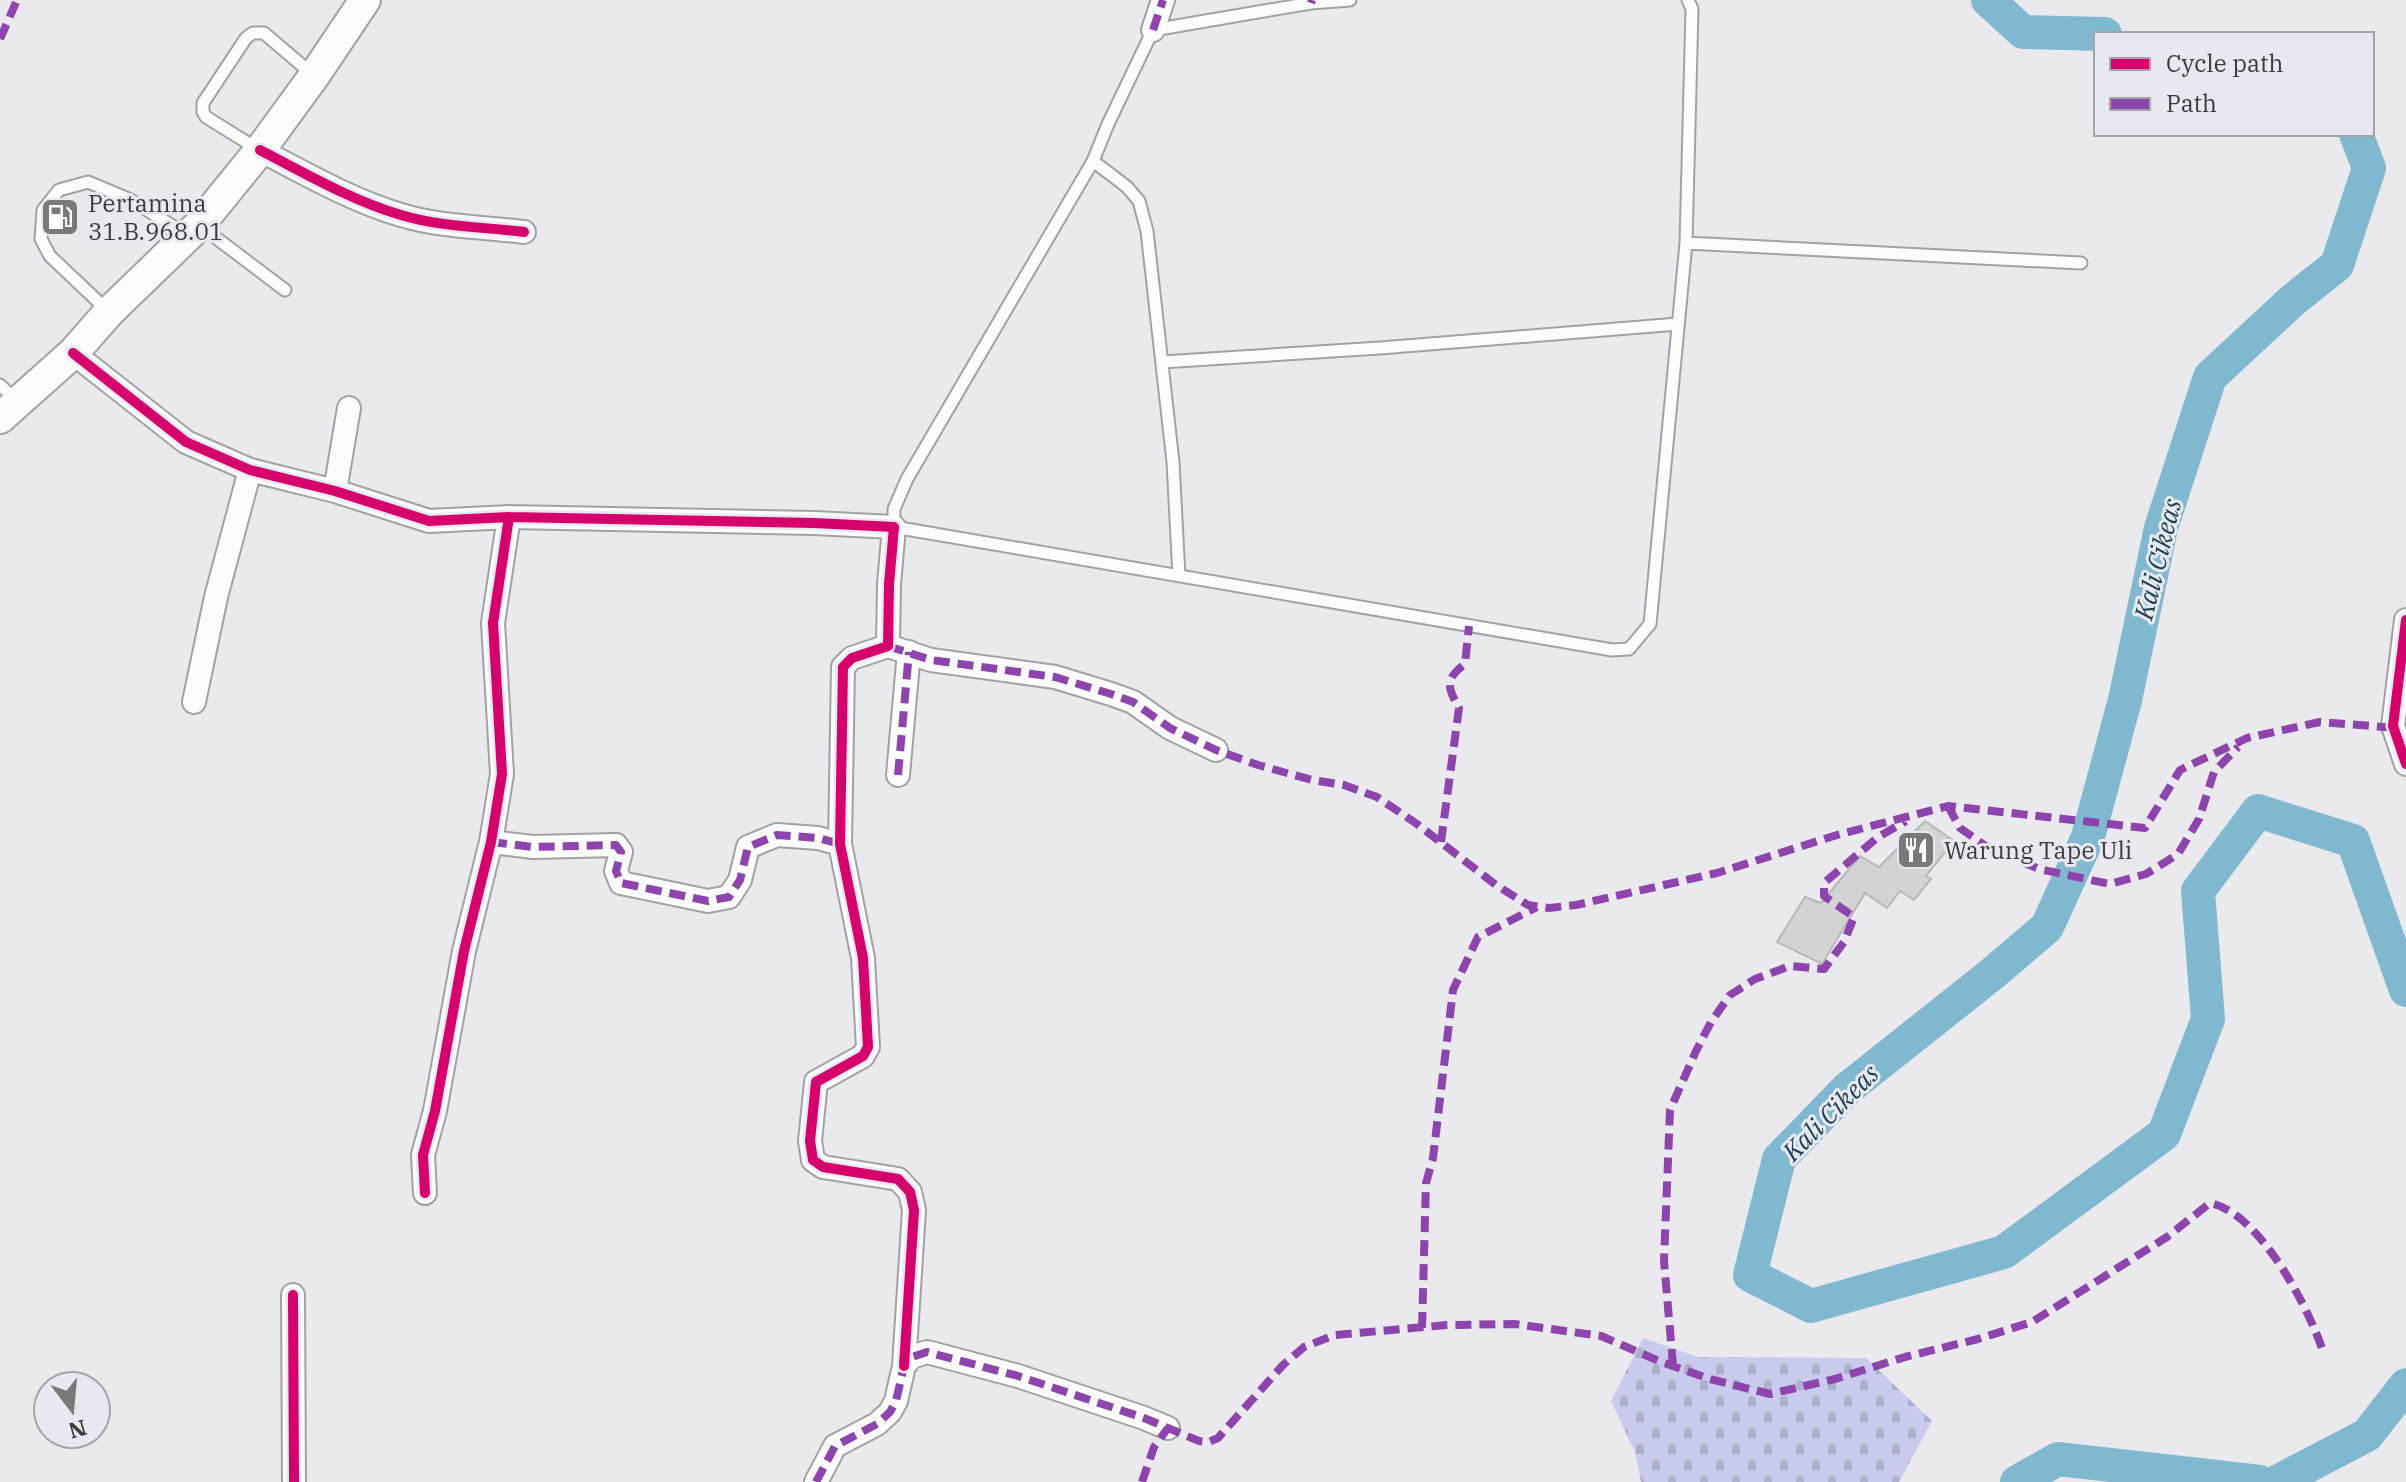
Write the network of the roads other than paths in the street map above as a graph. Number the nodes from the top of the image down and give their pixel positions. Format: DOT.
graph roads {
  1 [pos="365,0"];
  2 [pos="1163,0"];
  3 [pos="1350,0"];
  4 [pos="1688,0"];
  5 [pos="1153,30"];
  6 [pos="314,76"];
  7 [pos="260,150"];
  8 [pos="1093,161"];
  9 [pos="193,230"];
  10 [pos="524,232"];
  11 [pos="1686,243"];
  12 [pos="2081,263"];
  13 [pos="285,290"];
  14 [pos="109,312"];
  15 [pos="1678,324"];
  16 [pos="73,353"];
  17 [pos="1162,362"];
  18 [pos="6,402"];
  19 [pos="349,408"];
  20 [pos="250,470"];
  21 [pos="335,491"];
  22 [pos="509,517"];
  23 [pos="894,527"];
  24 [pos="1179,576"];
  25 [pos="2406,620"];
  26 [pos="898,649"];
  27 [pos="194,702"];
  28 [pos="2400,729"];
  29 [pos="1216,750"];
  30 [pos="2406,764"];
  31 [pos="898,775"];
  32 [pos="491,842"];
  33 [pos="840,844"];
  34 [pos="425,1193"];
  35 [pos="293,1295"];
  36 [pos="904,1366"];
  37 [pos="1168,1428"];
  38 [pos="294,1482"];
  39 [pos="816,1482"];
  1 -- 6 [label="main road"];
  2 -- 5 [label="street"];
  3 -- 5 [label="lane"];
  4 -- 11 [label="lane"];
  5 -- 8 [label="lane"];
  6 -- 7 [label="main road"];
  6 -- 7 [label="lane"];
  7 -- 9 [label="main road"];
  7 -- 10 [label="street"];
  8 -- 17 [label="lane"];
  8 -- 23 [label="lane"];
  9 -- 13 [label="lane"];
  9 -- 14 [label="main road"];
  9 -- 14 [label="lane"];
  11 -- 12 [label="lane"];
  11 -- 15 [label="lane"];
  14 -- 16 [label="main road"];
  15 -- 17 [label="lane"];
  15 -- 24 [label="lane"];
  16 -- 18 [label="main road"];
  16 -- 20 [label="street"];
  17 -- 24 [label="lane"];
  19 -- 21 [label="street"];
  20 -- 21 [label="street"];
  20 -- 27 [label="street"];
  21 -- 22 [label="street"];
  22 -- 23 [label="street"];
  22 -- 32 [label="street"];
  23 -- 24 [label="lane"];
  23 -- 26 [label="street"];
  25 -- 28 [label="street"];
  26 -- 29 [label="street"];
  26 -- 31 [label="street"];
  26 -- 33 [label="street"];
  28 -- 30 [label="street"];
  32 -- 33 [label="street"];
  32 -- 34 [label="street"];
  33 -- 36 [label="street"];
  35 -- 38 [label="street"];
  36 -- 37 [label="street"];
  36 -- 39 [label="street"];
}
